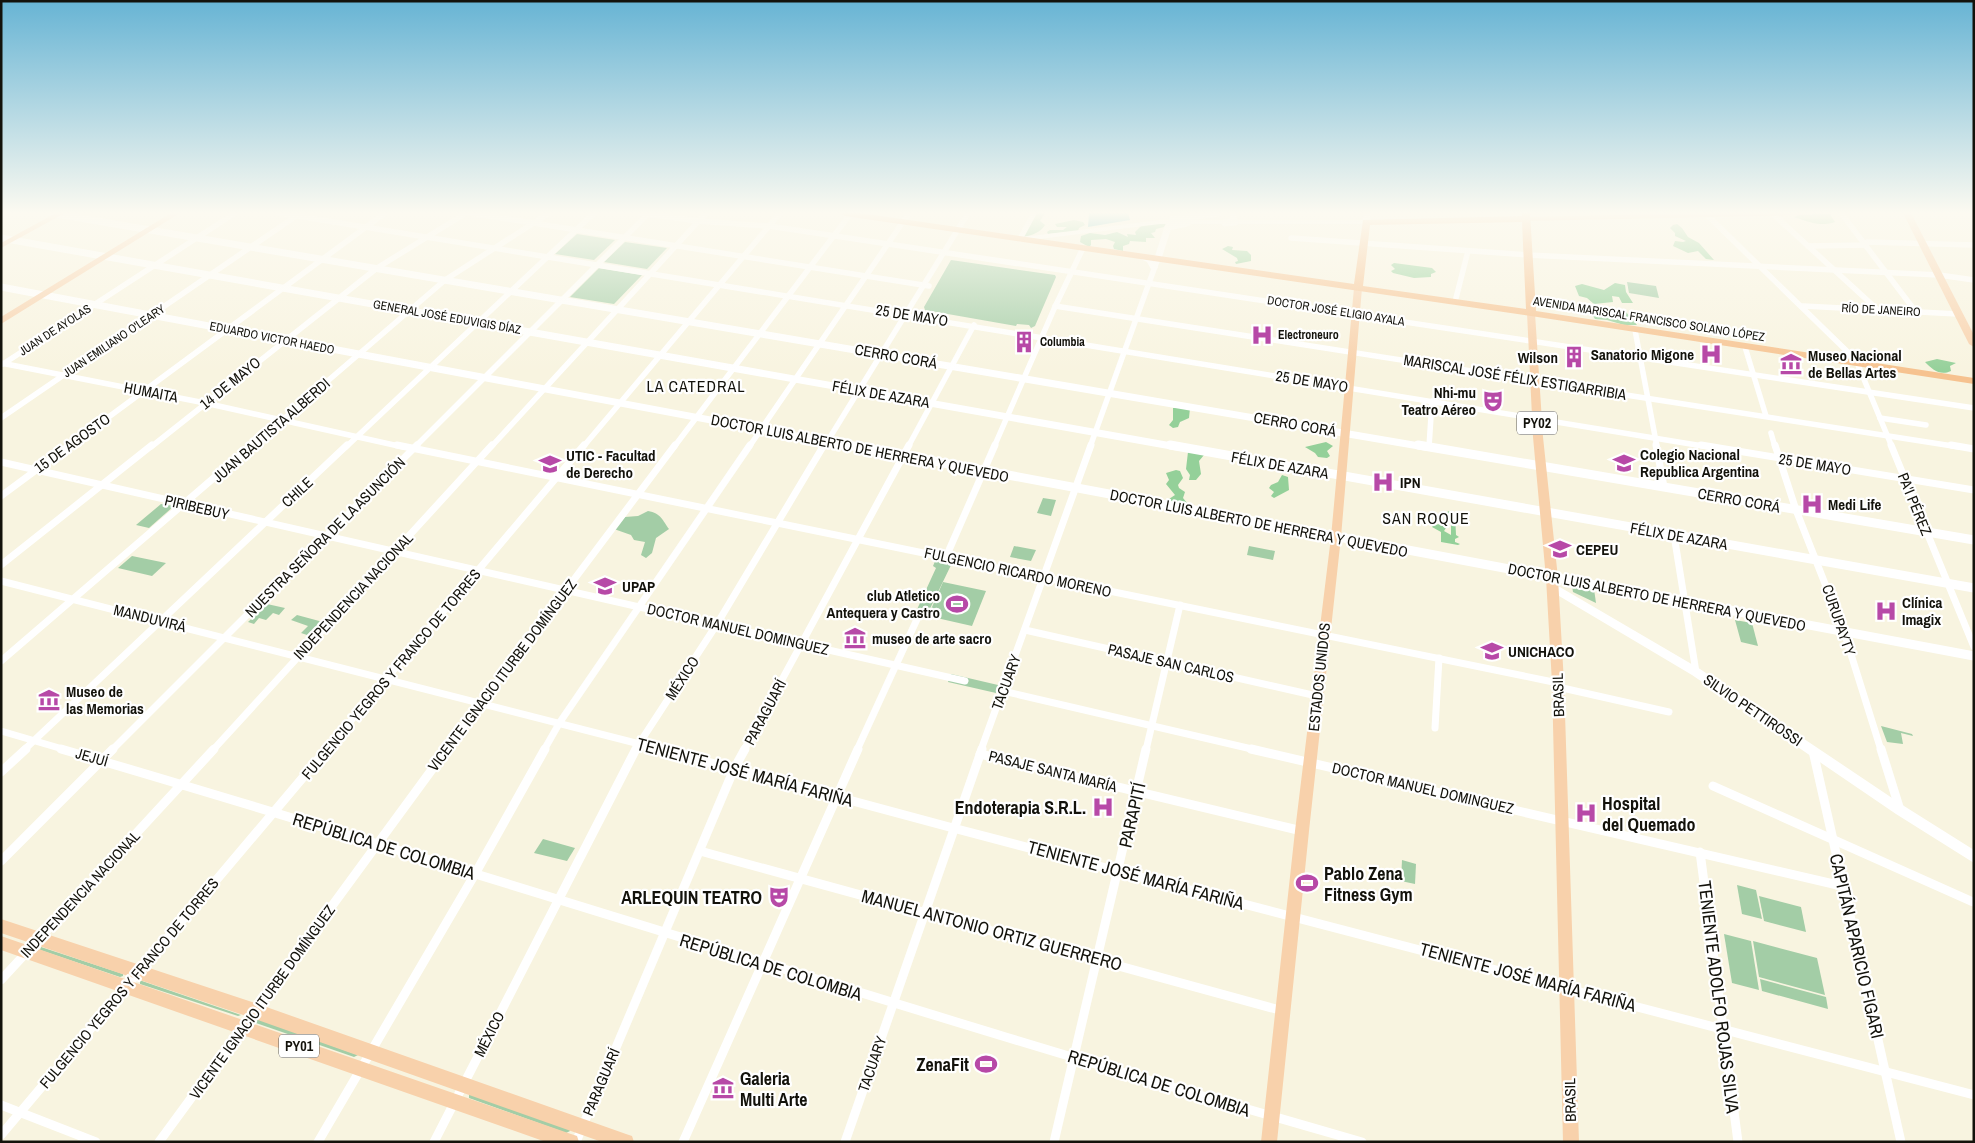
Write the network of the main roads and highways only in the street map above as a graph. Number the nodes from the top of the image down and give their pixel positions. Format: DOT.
graph roads {
  1 [pos="89,266"];
  2 [pos="1183,266"];
  3 [pos="1360,266"];
  4 [pos="1529,266"];
  5 [pos="1935,266"];
  6 [pos="1358,288"];
  7 [pos="1531,313"];
  8 [pos="1,321"];
  9 [pos="1636,330"];
  10 [pos="1970,331"];
  11 [pos="1677,334"];
  12 [pos="1974,344"];
  13 [pos="1857,362"];
  14 [pos="1974,379"];
  15 [pos="1552,582"];
  16 [pos="1974,857"];
  17 [pos="1,926"];
  18 [pos="1,943"];
  19 [pos="579,1135"];
  20 [pos="571,1142"];
  21 [pos="626,1142"];
  22 [pos="1269,1142"];
  23 [pos="1571,1142"];
  1 -- 8 [label="main road"];
  2 -- 6 [label="highway, AVENIDA MARISCAL FRANCISCO SOLANO LÓPEZ"];
  3 -- 6 [label="highway, ESTADOS UNIDOS"];
  4 -- 7 [label="highway, BRASIL / PY02"];
  5 -- 10 [label="main road"];
  6 -- 7 [label="highway, AVENIDA MARISCAL FRANCISCO SOLANO LÓPEZ"];
  6 -- 22 [label="main road, ESTADOS UNIDOS"];
  7 -- 9 [label="highway, AVENIDA MARISCAL FRANCISCO SOLANO LÓPEZ"];
  7 -- 11 [label="highway, AVENIDA MARISCAL FRANCISCO SOLANO LÓPEZ"];
  7 -- 15 [label="main road, BRASIL / PY02"];
  9 -- 11 [label="highway"];
  9 -- 13 [label="highway, AVENIDA MARISCAL FRANCISCO SOLANO LÓPEZ"];
  10 -- 12 [label="main road"];
  11 -- 13 [label="highway, AVENIDA MARISCAL FRANCISCO SOLANO LÓPEZ"];
  13 -- 14 [label="highway, AVENIDA MARISCAL FRANCISCO SOLANO LÓPEZ"];
  13 -- 14 [label="highway, AVENIDA MARISCAL FRANCISCO SOLANO LÓPEZ"];
  15 -- 16 [label="main road, SILVIO PETTIROSSI"];
  15 -- 23 [label="main road, BRASIL"];
  17 -- 19 [label="main road, PY01"];
  18 -- 20 [label="main road, PY01"];
  19 -- 21 [label="main road, PY01"];
}
